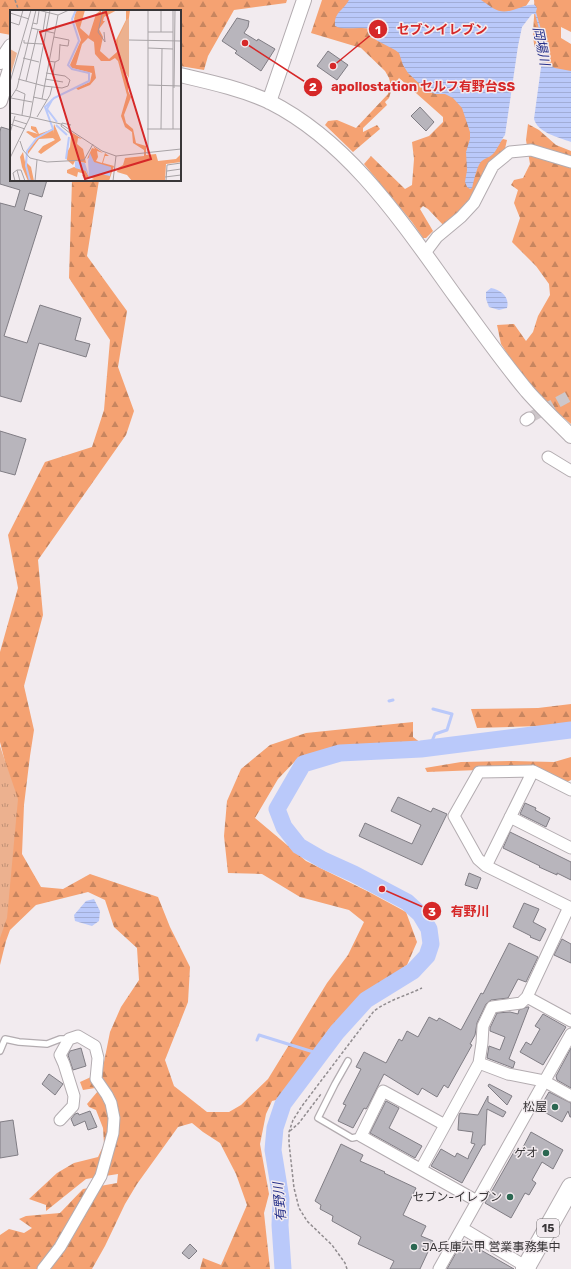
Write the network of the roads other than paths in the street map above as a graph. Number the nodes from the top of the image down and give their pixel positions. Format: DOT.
graph roads {
  1 [pos="304,0"];
  2 [pos="0,45"];
  3 [pos="10,46"];
  4 [pos="10,47"];
  5 [pos="0,62"];
  6 [pos="10,69"];
  7 [pos="181,75"];
  8 [pos="0,101"];
  9 [pos="269,102"];
  10 [pos="571,162"];
  11 [pos="425,253"];
  12 [pos="571,436"];
  13 [pos="548,458"];
  14 [pos="571,471"];
  15 [pos="533,771"];
  16 [pos="571,790"];
  17 [pos="510,817"];
  18 [pos="571,848"];
  19 [pos="486,866"];
  20 [pos="570,908"];
  21 [pos="526,998"];
  22 [pos="571,1021"];
  23 [pos="571,1034"];
  24 [pos="69,1039"];
  25 [pos="0,1051"];
  26 [pos="348,1061"];
  27 [pos="479,1063"];
  28 [pos="544,1081"];
  29 [pos="571,1096"];
  30 [pos="60,1120"];
  31 [pos="445,1125"];
  32 [pos="361,1136"];
  33 [pos="421,1169"];
  34 [pos="571,1187"];
  35 [pos="477,1201"];
  36 [pos="462,1228"];
  37 [pos="528,1268"];
  38 [pos="43,1269"];
  39 [pos="439,1269"];
  1 -- 9 [label="street"];
  2 -- 3 [label="street"];
  4 -- 5 [label="street"];
  6 -- 8 [label="street"];
  7 -- 9 [label="street"];
  9 -- 11 [label="street"];
  10 -- 11 [label="street"];
  11 -- 12 [label="street"];
  13 -- 14 [label="street"];
  15 -- 16 [label="street"];
  15 -- 17 [label="street"];
  15 -- 19 [label="street"];
  17 -- 18 [label="street"];
  17 -- 19 [label="street"];
  19 -- 20 [label="street"];
  20 -- 21 [label="street"];
  21 -- 22 [label="street"];
  21 -- 27 [label="street"];
  23 -- 28 [label="street"];
  24 -- 25 [label="lane"];
  24 -- 30 [label="street"];
  24 -- 38 [label="street"];
  26 -- 32 [label="lane"];
  27 -- 28 [label="street"];
  27 -- 31 [label="street"];
  28 -- 29 [label="street"];
  28 -- 35 [label="street"];
  31 -- 32 [label="street"];
  31 -- 33 [label="street"];
  32 -- 33 [label="street"];
  33 -- 35 [label="street"];
  34 -- 37 [label="main road, 15"];
  35 -- 36 [label="street"];
  36 -- 37 [label="street"];
  36 -- 39 [label="street"];
}
